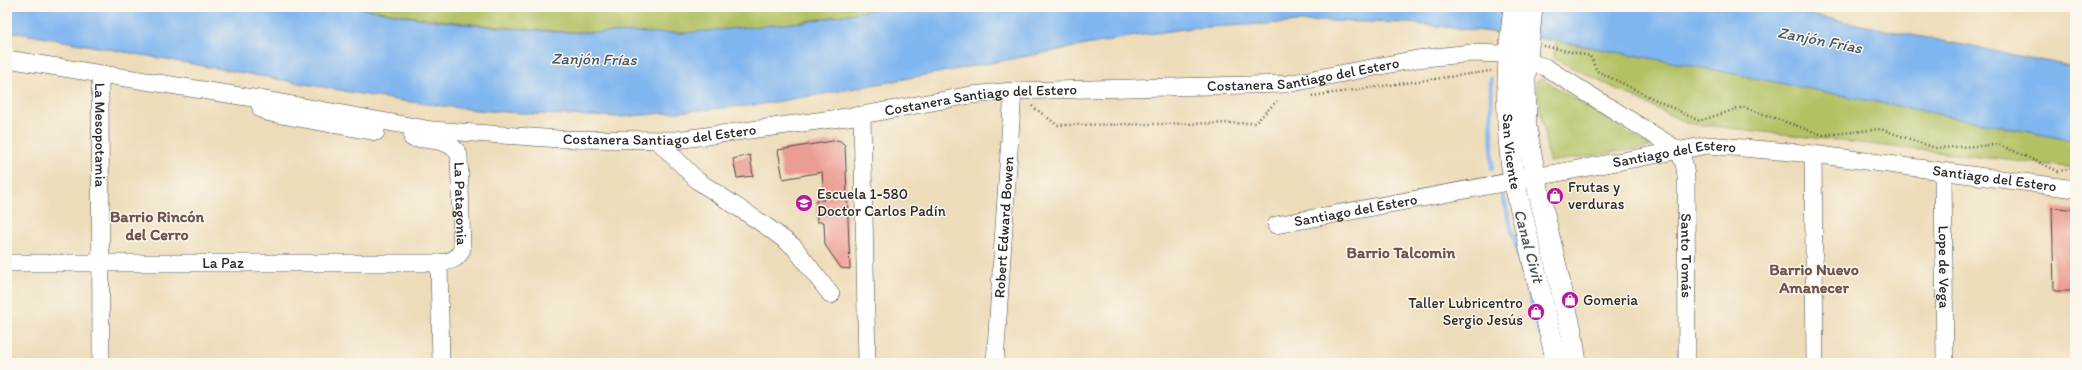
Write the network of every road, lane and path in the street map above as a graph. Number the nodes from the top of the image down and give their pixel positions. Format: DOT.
graph roads {
  1 [pos="1514,7"];
  2 [pos="1532,7"];
  3 [pos="1528,37"];
  4 [pos="1518,58"];
  5 [pos="7,59"];
  6 [pos="100,75"];
  7 [pos="1013,91"];
  8 [pos="259,99"];
  9 [pos="862,115"];
  10 [pos="658,141"];
  11 [pos="1678,150"];
  12 [pos="1813,154"];
  13 [pos="2075,168"];
  14 [pos="1943,171"];
  15 [pos="1535,176"];
  16 [pos="1514,180"];
  17 [pos="2075,189"];
  18 [pos="1276,225"];
  19 [pos="101,262"];
  20 [pos="7,263"];
  21 [pos="439,263"];
  22 [pos="831,295"];
  23 [pos="101,363"];
  24 [pos="440,363"];
  25 [pos="867,363"];
  26 [pos="995,363"];
  27 [pos="1557,363"];
  28 [pos="1576,363"];
  29 [pos="1687,363"];
  30 [pos="1815,363"];
  31 [pos="1945,363"];
  1 -- 3 [label="main road, San Vicente"];
  2 -- 3 [label="main road, San Vicente"];
  3 -- 4 [label="main road, San Vicente"];
  3 -- 13 [label="path"];
  4 -- 7 [label="street, Costanera Santiago del Estero"];
  4 -- 11 [label="street, Costanera Santiago del Estero"];
  4 -- 15 [label="main road, San Vicente"];
  4 -- 16 [label="main road, San Vicente"];
  5 -- 6 [label="street, Costanera Santiago del Estero"];
  6 -- 8 [label="street, Costanera Santiago del Estero"];
  6 -- 19 [label="street, La Mesopotamia"];
  7 -- 9 [label="street, Costanera Santiago del Estero"];
  7 -- 26 [label="street, Robert Edward Bowen"];
  8 -- 10 [label="street, Costanera Santiago del Estero"];
  8 -- 21 [label="street, La Patagonia"];
  9 -- 10 [label="street, Costanera Santiago del Estero"];
  9 -- 25 [label="street"];
  10 -- 22 [label="street"];
  11 -- 12 [label="street, Santiago del Estero"];
  11 -- 15 [label="street, Santiago del Estero"];
  11 -- 29 [label="street, Santo Tomás"];
  12 -- 14 [label="street, Santiago del Estero"];
  12 -- 30 [label="street"];
  14 -- 17 [label="street, Santiago del Estero"];
  14 -- 31 [label="street, Lope de Vega"];
  15 -- 16 [label="street, Santiago del Estero"];
  15 -- 28 [label="main road, San Vicente"];
  16 -- 18 [label="street, Santiago del Estero"];
  16 -- 27 [label="main road, San Vicente"];
  19 -- 20 [label="street, La Paz"];
  19 -- 21 [label="street, La Paz"];
  19 -- 23 [label="street, La Mesopotamia"];
  21 -- 24 [label="street, La Patagonia"];
}
